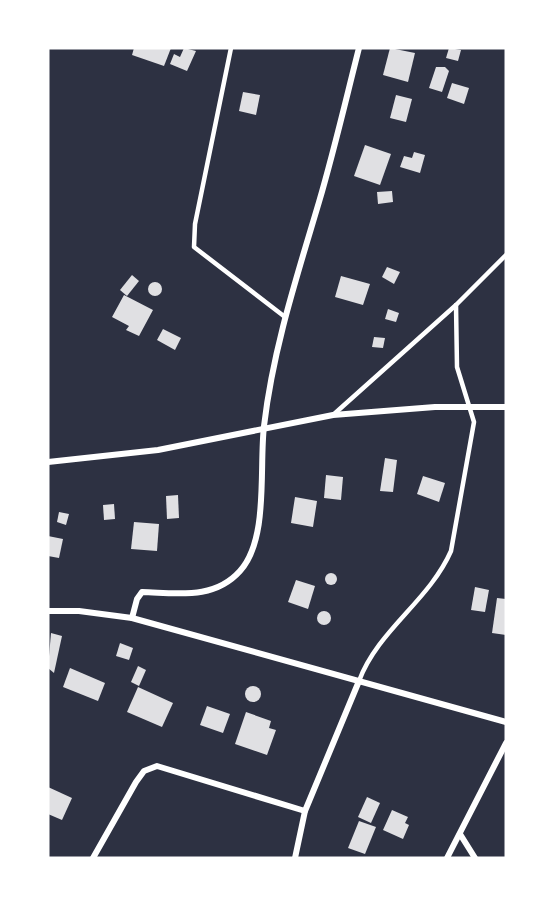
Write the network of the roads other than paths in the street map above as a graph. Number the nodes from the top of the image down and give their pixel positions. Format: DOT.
graph roads {
  1 [pos="231,48"];
  2 [pos="359,48"];
  3 [pos="506,255"];
  4 [pos="456,305"];
  5 [pos="285,317"];
  6 [pos="471,407"];
  7 [pos="506,407"];
  8 [pos="333,415"];
  9 [pos="264,427"];
  10 [pos="48,462"];
  11 [pos="48,611"];
  12 [pos="132,618"];
  13 [pos="358,681"];
  14 [pos="506,722"];
  15 [pos="506,743"];
  16 [pos="305,811"];
  17 [pos="460,834"];
  18 [pos="93,858"];
  19 [pos="295,858"];
  20 [pos="447,858"];
  21 [pos="475,858"];
  1 -- 5 [label="lane"];
  2 -- 5 [label="street"];
  3 -- 4 [label="lane"];
  4 -- 6 [label="lane"];
  4 -- 8 [label="lane"];
  5 -- 9 [label="street"];
  6 -- 7 [label="street"];
  6 -- 8 [label="street"];
  6 -- 13 [label="lane"];
  8 -- 9 [label="street"];
  9 -- 10 [label="street"];
  9 -- 12 [label="street"];
  11 -- 12 [label="street"];
  12 -- 13 [label="street"];
  13 -- 14 [label="street"];
  13 -- 16 [label="street"];
  15 -- 17 [label="street"];
  16 -- 18 [label="street"];
  16 -- 19 [label="street"];
  17 -- 20 [label="street"];
  17 -- 21 [label="street"];
}
